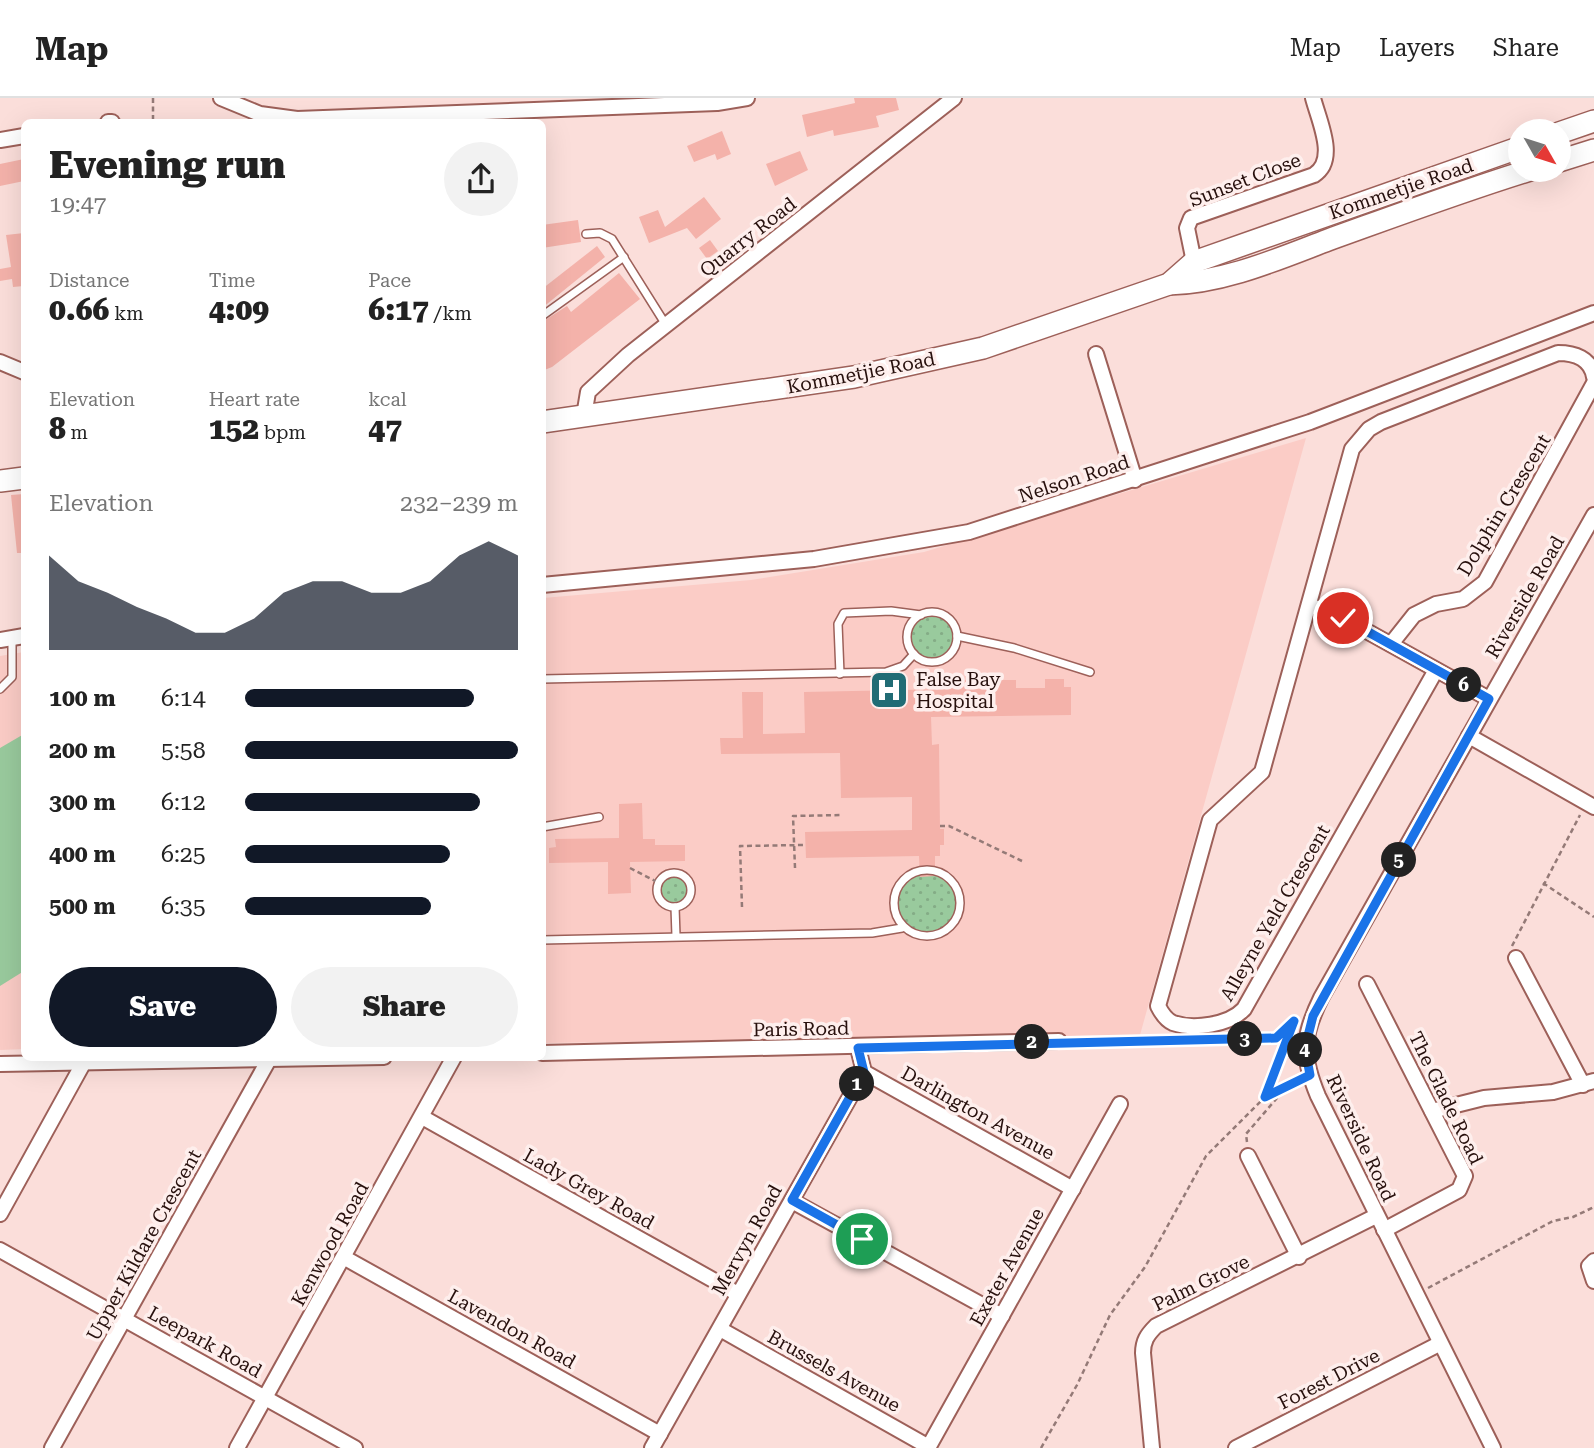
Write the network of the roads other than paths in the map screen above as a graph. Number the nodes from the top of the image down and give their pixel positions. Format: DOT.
graph roads {
  1 [pos="221,98"];
  2 [pos="747,98"];
  3 [pos="954,98"];
  4 [pos="1313,98"];
  5 [pos="290,119"];
  6 [pos="323,119"];
  7 [pos="1594,121"];
  8 [pos="1572,129"];
  9 [pos="21,136"];
  10 [pos="0,140"];
  11 [pos="1594,150"];
  12 [pos="1508,152"];
  13 [pos="1572,157"];
  14 [pos="1508,176"];
  15 [pos="586,234"];
  16 [pos="624,257"];
  17 [pos="1194,262"];
  18 [pos="1170,284"];
  19 [pos="546,313"];
  20 [pos="1594,313"];
  21 [pos="667,325"];
  22 [pos="1096,355"];
  23 [pos="0,362"];
  24 [pos="21,371"];
  25 [pos="1594,377"];
  26 [pos="1594,383"];
  27 [pos="584,416"];
  28 [pos="546,421"];
  29 [pos="21,478"];
  30 [pos="1135,480"];
  31 [pos="0,481"];
  32 [pos="1594,515"];
  33 [pos="546,585"];
  34 [pos="1309,605"];
  35 [pos="921,615"];
  36 [pos="957,636"];
  37 [pos="12,638"];
  38 [pos="1391,644"];
  39 [pos="914,654"];
  40 [pos="1436,670"];
  41 [pos="1090,672"];
  42 [pos="840,674"];
  43 [pos="546,679"];
  44 [pos="0,689"];
  45 [pos="1489,699"];
  46 [pos="1469,737"];
  47 [pos="1590,805"];
  48 [pos="599,817"];
  49 [pos="546,826"];
  50 [pos="675,907"];
  51 [pos="902,928"];
  52 [pos="676,936"];
  53 [pos="546,940"];
  54 [pos="1516,958"];
  55 [pos="1367,984"];
  56 [pos="1059,1041"];
  57 [pos="858,1048"];
  58 [pos="546,1053"];
  59 [pos="176,1061"];
  60 [pos="267,1061"];
  61 [pos="452,1061"];
  62 [pos="84,1062"];
  63 [pos="0,1063"];
  64 [pos="864,1072"];
  65 [pos="1588,1083"];
  66 [pos="1120,1104"];
  67 [pos="1432,1111"];
  68 [pos="422,1117"];
  69 [pos="1248,1156"];
  70 [pos="1073,1189"];
  71 [pos="792,1200"];
  72 [pos="0,1214"];
  73 [pos="1376,1216"];
  74 [pos="1384,1230"];
  75 [pos="0,1250"];
  76 [pos="1299,1256"];
  77 [pos="345,1258"];
  78 [pos="1594,1261"];
  79 [pos="1594,1281"];
  80 [pos="738,1294"];
  81 [pos="1002,1316"];
  82 [pos="125,1319"];
  83 [pos="720,1329"];
  84 [pos="1439,1344"];
  85 [pos="264,1397"];
  86 [pos="660,1434"];
  87 [pos="928,1447"];
  88 [pos="52,1448"];
  89 [pos="237,1448"];
  90 [pos="355,1448"];
  91 [pos="652,1448"];
  92 [pos="1152,1448"];
  93 [pos="1236,1448"];
  94 [pos="1493,1448"];
  1 -- 5 [label="street"];
  2 -- 6 [label="street"];
  3 -- 21 [label="street, Quarry Road"];
  4 -- 17 [label="street, Sunset Close"];
  7 -- 8 [label="main road"];
  9 -- 10 [label="street"];
  11 -- 13 [label="main road"];
  12 -- 17 [label="main road, Kommetjie Road"];
  14 -- 18 [label="main road, Kommetjie Road"];
  15 -- 16 [label="lane"];
  16 -- 19 [label="lane"];
  16 -- 21 [label="lane"];
  17 -- 18 [label="main road, Kommetjie Road"];
  18 -- 27 [label="main road, Kommetjie Road"];
  20 -- 30 [label="street, Nelson Road"];
  21 -- 27 [label="street, Quarry Road"];
  22 -- 30 [label="street"];
  23 -- 24 [label="street"];
  25 -- 34 [label="street, Alleyne Yeld Crescent"];
  26 -- 38 [label="street, Dolphin Crescent"];
  27 -- 28 [label="main road, Kommetjie Road"];
  29 -- 31 [label="main road"];
  30 -- 33 [label="street, Nelson Road"];
  32 -- 45 [label="street, Riverside Road"];
  34 -- 38 [label="street"];
  34 -- 40 [label="street, Alleyne Yeld Crescent"];
  35 -- 36 [label="lane"];
  35 -- 39 [label="lane"];
  35 -- 42 [label="lane"];
  36 -- 39 [label="lane"];
  36 -- 41 [label="lane"];
  37 -- 44 [label="lane"];
  38 -- 40 [label="street"];
  39 -- 42 [label="lane"];
  40 -- 45 [label="street"];
  42 -- 43 [label="lane"];
  45 -- 46 [label="street, Riverside Road"];
  46 -- 47 [label="street"];
  46 -- 73 [label="street, Riverside Road"];
  48 -- 49 [label="lane"];
  50 -- 50 [label="lane"];
  50 -- 52 [label="lane"];
  51 -- 51 [label="lane"];
  51 -- 52 [label="lane"];
  52 -- 53 [label="lane"];
  54 -- 65 [label="street"];
  55 -- 67 [label="street, The Glade Road"];
  56 -- 57 [label="street, Paris Road"];
  57 -- 58 [label="street, Paris Road"];
  57 -- 64 [label="street"];
  59 -- 62 [label="street"];
  60 -- 82 [label="street, Upper Kildare Crescent"];
  61 -- 68 [label="street, Kenwood Road"];
  62 -- 63 [label="street"];
  62 -- 72 [label="street"];
  64 -- 70 [label="street, Darlington Avenue"];
  64 -- 71 [label="street, Mervyn Road"];
  65 -- 67 [label="street"];
  66 -- 70 [label="street, Exeter Avenue"];
  67 -- 74 [label="street, The Glade Road"];
  68 -- 77 [label="street, Kenwood Road"];
  68 -- 80 [label="street, Lady Grey Road"];
  69 -- 76 [label="street"];
  70 -- 81 [label="street, Exeter Avenue"];
  71 -- 80 [label="street, Mervyn Road"];
  71 -- 81 [label="street"];
  73 -- 74 [label="street, Riverside Road"];
  73 -- 76 [label="street, Palm Grove"];
  74 -- 84 [label="street, Riverside Road"];
  75 -- 82 [label="street, Leepark Road"];
  76 -- 92 [label="street, Palm Grove"];
  77 -- 85 [label="street, Kenwood Road"];
  77 -- 86 [label="street, Lavendon Road"];
  78 -- 79 [label="street"];
  80 -- 83 [label="street, Mervyn Road"];
  81 -- 87 [label="street, Exeter Avenue"];
  82 -- 85 [label="street, Leepark Road"];
  82 -- 88 [label="street, Upper Kildare Crescent"];
  83 -- 86 [label="street, Mervyn Road"];
  83 -- 87 [label="street, Brussels Avenue"];
  84 -- 93 [label="street, Forest Drive"];
  84 -- 94 [label="street, Riverside Road"];
  85 -- 89 [label="street, Kenwood Road"];
  85 -- 90 [label="street, Leepark Road"];
  86 -- 91 [label="street, Mervyn Road"];
}
